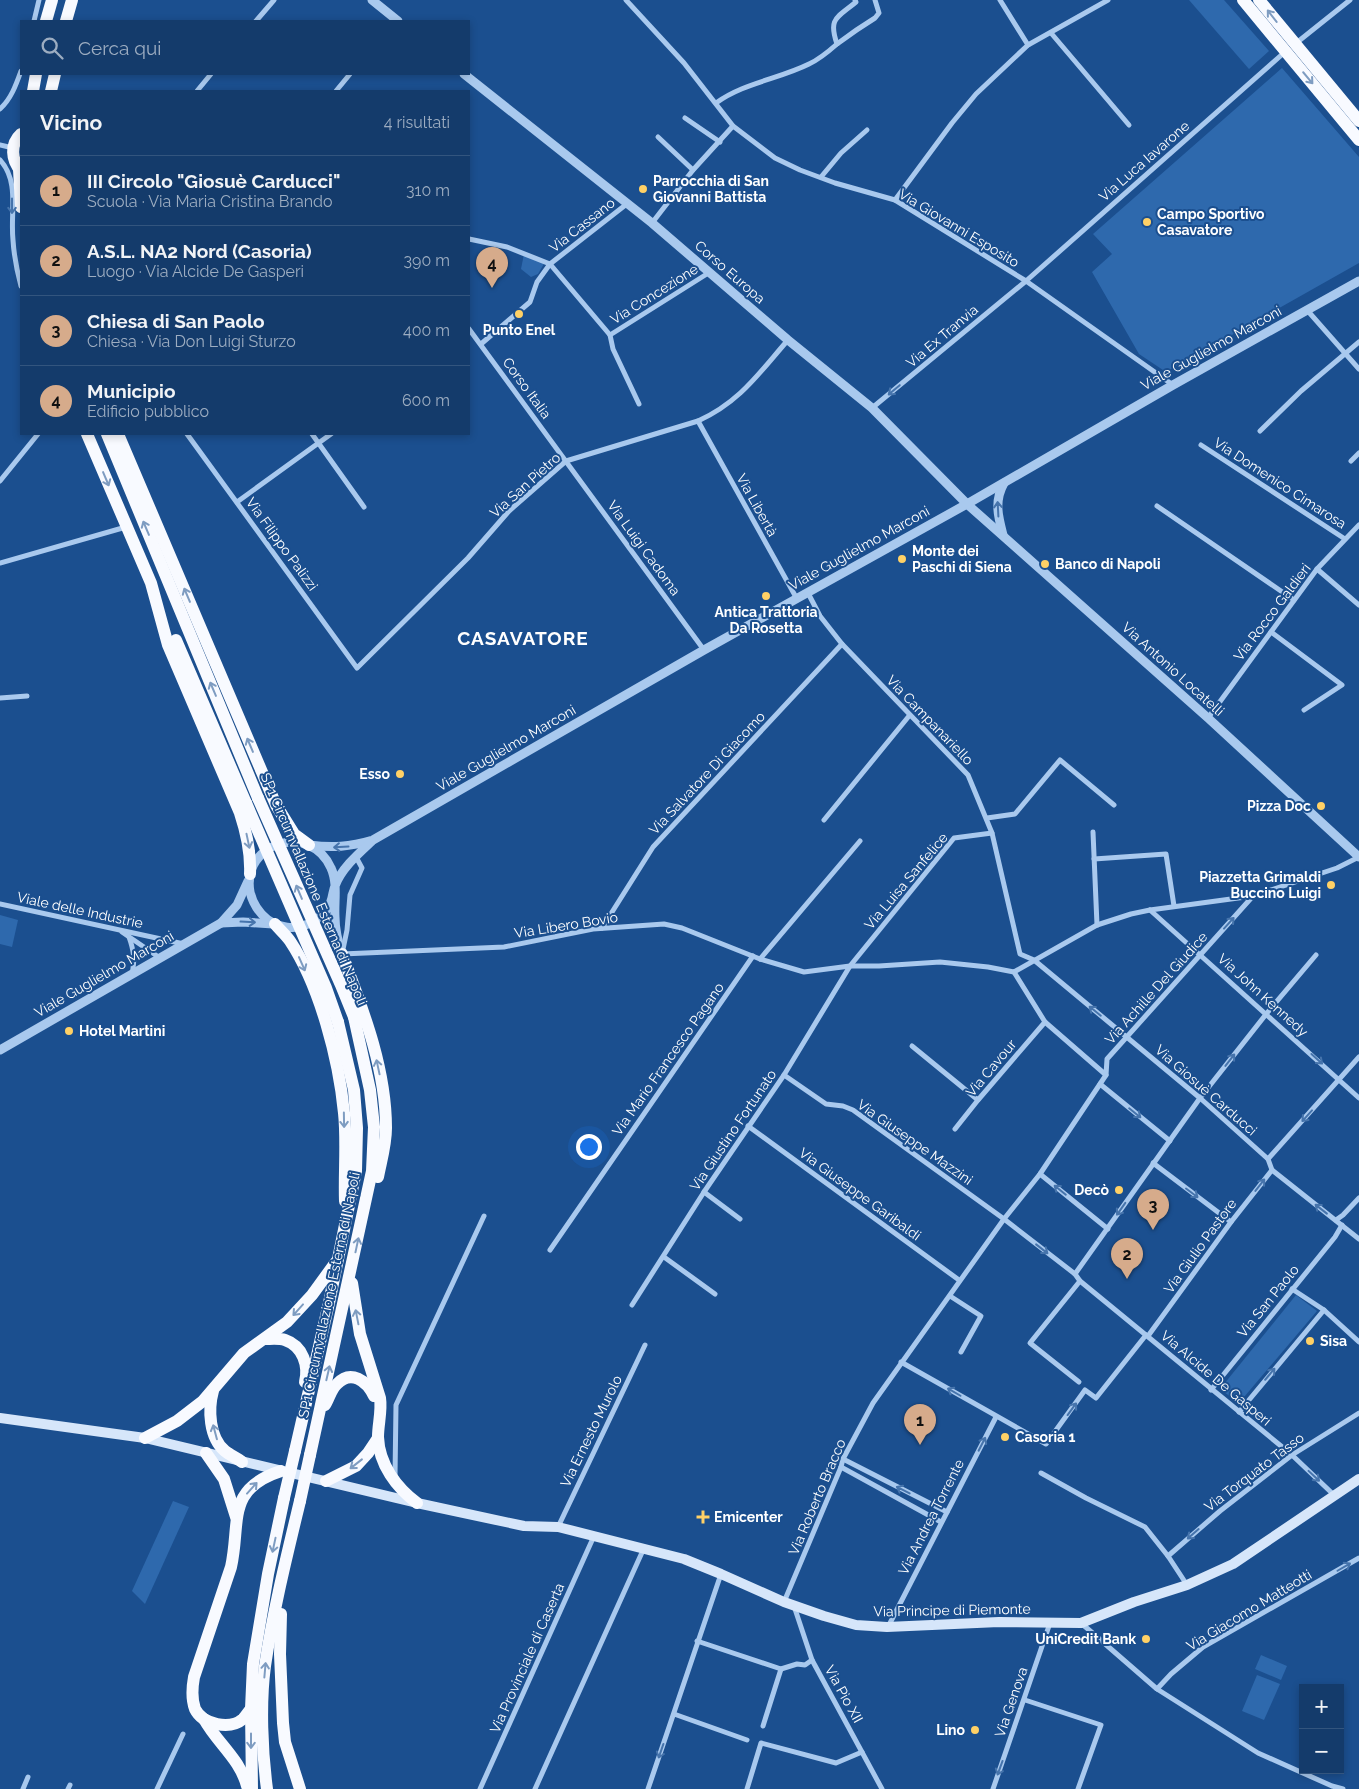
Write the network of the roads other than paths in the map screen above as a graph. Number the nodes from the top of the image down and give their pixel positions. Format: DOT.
graph roads {
  1 [pos="39,0"];
  2 [pos="52,0"];
  3 [pos="72,0"];
  4 [pos="274,0"];
  5 [pos="372,0"];
  6 [pos="626,0"];
  7 [pos="875,0"];
  8 [pos="1000,0"];
  9 [pos="1108,0"];
  10 [pos="1243,0"];
  11 [pos="1259,0"];
  12 [pos="1350,0"];
  13 [pos="857,1"];
  14 [pos="34,20"];
  15 [pos="46,20"];
  16 [pos="66,20"];
  17 [pos="257,20"];
  18 [pos="395,20"];
  19 [pos="1051,33"];
  20 [pos="837,44"];
  21 [pos="1028,45"];
  22 [pos="20,74"];
  23 [pos="36,75"];
  24 [pos="55,75"];
  25 [pos="211,75"];
  26 [pos="349,75"];
  27 [pos="465,75"];
  28 [pos="33,90"];
  29 [pos="51,90"];
  30 [pos="198,90"];
  31 [pos="337,90"];
  32 [pos="716,103"];
  33 [pos="0,109"];
  34 [pos="685,118"];
  35 [pos="1359,121"];
  36 [pos="1129,125"];
  37 [pos="733,126"];
  38 [pos="867,130"];
  39 [pos="20,135"];
  40 [pos="658,137"];
  41 [pos="1359,140"];
  42 [pos="720,142"];
  43 [pos="0,145"];
  44 [pos="14,148"];
  45 [pos="0,160"];
  46 [pos="20,170"];
  47 [pos="693,170"];
  48 [pos="820,177"];
  49 [pos="895,200"];
  50 [pos="628,203"];
  51 [pos="652,223"];
  52 [pos="470,239"];
  53 [pos="550,264"];
  54 [pos="710,272"];
  55 [pos="1026,281"];
  56 [pos="1359,281"];
  57 [pos="20,282"];
  58 [pos="1307,310"];
  59 [pos="470,332"];
  60 [pos="610,334"];
  61 [pos="788,340"];
  62 [pos="1359,342"];
  63 [pos="481,344"];
  64 [pos="1345,353"];
  65 [pos="1359,369"];
  66 [pos="1173,385"];
  67 [pos="639,404"];
  68 [pos="872,408"];
  69 [pos="698,421"];
  70 [pos="1260,432"];
  71 [pos="37,435"];
  72 [pos="87,435"];
  73 [pos="107,435"];
  74 [pos="118,435"];
  75 [pos="189,435"];
  76 [pos="313,435"];
  77 [pos="330,435"];
  78 [pos="319,443"];
  79 [pos="1201,445"];
  80 [pos="1359,453"];
  81 [pos="566,461"];
  82 [pos="1352,461"];
  83 [pos="0,481"];
  84 [pos="1004,483"];
  85 [pos="237,502"];
  86 [pos="967,504"];
  87 [pos="1157,506"];
  88 [pos="364,507"];
  89 [pos="1359,525"];
  90 [pos="126,527"];
  91 [pos="1003,536"];
  92 [pos="1345,539"];
  93 [pos="0,563"];
  94 [pos="1318,568"];
  95 [pos="151,583"];
  96 [pos="808,593"];
  97 [pos="796,599"];
  98 [pos="1294,600"];
  99 [pos="1359,605"];
  100 [pos="1271,632"];
  101 [pos="842,644"];
  102 [pos="704,650"];
  103 [pos="357,668"];
  104 [pos="27,696"];
  105 [pos="0,698"];
  106 [pos="1304,710"];
  107 [pos="909,716"];
  108 [pos="1208,718"];
  109 [pos="1114,805"];
  110 [pos="986,818"];
  111 [pos="824,820"];
  112 [pos="1093,832"];
  113 [pos="992,833"];
  114 [pos="373,840"];
  115 [pos="860,841"];
  116 [pos="309,845"];
  117 [pos="356,857"];
  118 [pos="1359,857"];
  119 [pos="1094,859"];
  120 [pos="250,874"];
  121 [pos="335,886"];
  122 [pos="1253,896"];
  123 [pos="0,904"];
  124 [pos="1174,906"];
  125 [pos="1150,910"];
  126 [pos="221,923"];
  127 [pos="275,924"];
  128 [pos="1097,925"];
  129 [pos="602,928"];
  130 [pos="119,930"];
  131 [pos="128,936"];
  132 [pos="185,944"];
  133 [pos="342,954"];
  134 [pos="1201,955"];
  135 [pos="1316,955"];
  136 [pos="753,956"];
  137 [pos="160,958"];
  138 [pos="760,959"];
  139 [pos="1034,960"];
  140 [pos="850,966"];
  141 [pos="1014,972"];
  142 [pos="132,974"];
  143 [pos="1267,1013"];
  144 [pos="1045,1022"];
  145 [pos="1127,1038"];
  146 [pos="912,1046"];
  147 [pos="0,1050"];
  148 [pos="1359,1057"];
  149 [pos="784,1075"];
  150 [pos="1106,1075"];
  151 [pos="1339,1080"];
  152 [pos="1100,1084"];
  153 [pos="1200,1098"];
  154 [pos="1359,1098"];
  155 [pos="978,1100"];
  156 [pos="748,1126"];
  157 [pos="956,1130"];
  158 [pos="1170,1141"];
  159 [pos="1268,1159"];
  160 [pos="1153,1163"];
  161 [pos="1272,1170"];
  162 [pos="1040,1174"];
  163 [pos="704,1192"];
  164 [pos="1359,1198"];
  165 [pos="484,1216"];
  166 [pos="363,1217"];
  167 [pos="740,1219"];
  168 [pos="1004,1219"];
  169 [pos="1336,1220"];
  170 [pos="1231,1222"];
  171 [pos="346,1223"];
  172 [pos="1342,1225"];
  173 [pos="1108,1229"];
  174 [pos="1359,1239"];
  175 [pos="550,1250"];
  176 [pos="664,1257"];
  177 [pos="338,1258"];
  178 [pos="351,1272"];
  179 [pos="1075,1274"];
  180 [pos="959,1280"];
  181 [pos="1080,1281"];
  182 [pos="1292,1289"];
  183 [pos="715,1294"];
  184 [pos="950,1296"];
  185 [pos="632,1305"];
  186 [pos="1324,1310"];
  187 [pos="1147,1336"];
  188 [pos="265,1339"];
  189 [pos="1359,1342"];
  190 [pos="645,1345"];
  191 [pos="961,1352"];
  192 [pos="901,1362"];
  193 [pos="1079,1382"];
  194 [pos="1211,1390"];
  195 [pos="213,1391"];
  196 [pos="873,1403"];
  197 [pos="1239,1412"];
  198 [pos="1359,1413"];
  199 [pos="380,1415"];
  200 [pos="996,1417"];
  201 [pos="0,1418"];
  202 [pos="317,1420"];
  203 [pos="302,1422"];
  204 [pos="145,1438"];
  205 [pos="378,1438"];
  206 [pos="206,1453"];
  207 [pos="1292,1455"];
  208 [pos="843,1459"];
  209 [pos="242,1462"];
  210 [pos="842,1467"];
  211 [pos="281,1471"];
  212 [pos="1041,1473"];
  213 [pos="1359,1479"];
  214 [pos="326,1481"];
  215 [pos="395,1483"];
  216 [pos="1335,1496"];
  217 [pos="418,1503"];
  218 [pos="946,1512"];
  219 [pos="236,1517"];
  220 [pos="941,1522"];
  221 [pos="558,1527"];
  222 [pos="594,1536"];
  223 [pos="644,1548"];
  224 [pos="1168,1556"];
  225 [pos="1359,1558"];
  226 [pos="721,1574"];
  227 [pos="283,1575"];
  228 [pos="1187,1585"];
  229 [pos="789,1604"];
  230 [pos="1050,1623"];
  231 [pos="1081,1623"];
  232 [pos="887,1627"];
  233 [pos="697,1641"];
  234 [pos="812,1660"];
  235 [pos="781,1668"];
  236 [pos="1157,1689"];
  237 [pos="1025,1700"];
  238 [pos="251,1710"];
  239 [pos="674,1714"];
  240 [pos="204,1720"];
  241 [pos="763,1726"];
  242 [pos="182,1734"];
  243 [pos="747,1740"];
  244 [pos="862,1752"];
  245 [pos="28,1777"];
  246 [pos="1331,1787"];
  247 [pos="23,1789"];
  248 [pos="157,1789"];
  249 [pos="248,1789"];
  250 [pos="252,1789"];
  251 [pos="267,1789"];
  252 [pos="300,1789"];
  253 [pos="480,1789"];
  254 [pos="535,1789"];
  255 [pos="648,1789"];
  256 [pos="747,1789"];
  257 [pos="882,1789"];
  258 [pos="993,1789"];
  259 [pos="1078,1789"];
  260 [pos="1344,1789"];
  1 -- 14 [label="street"];
  2 -- 15 [label="highway"];
  3 -- 16 [label="highway"];
  4 -- 17 [label="street"];
  5 -- 18 [label="street"];
  6 -- 32 [label="street, Via Giovanni Esposito"];
  7 -- 20 [label="street"];
  8 -- 21 [label="street"];
  9 -- 19 [label="street"];
  10 -- 41 [label="highway, one-way, bridge"];
  35 -- 11 [label="highway, one-way, bridge"];
  12 -- 55 [label="street, Via Luca Iavarone"];
  13 -- 20 [label="street"];
  19 -- 21 [label="street"];
  19 -- 36 [label="street"];
  20 -- 32 [label="street"];
  21 -- 49 [label="street"];
  22 -- 33 [label="street"];
  23 -- 28 [label="highway"];
  24 -- 29 [label="highway"];
  25 -- 30 [label="street"];
  26 -- 31 [label="street"];
  27 -- 50 [label="street, Corso Europa"];
  32 -- 37 [label="street, Via Giovanni Esposito"];
  34 -- 42 [label="street"];
  37 -- 42 [label="street"];
  37 -- 48 [label="street, Via Giovanni Esposito"];
  38 -- 48 [label="street"];
  39 -- 44 [label="highway"];
  40 -- 47 [label="street"];
  42 -- 47 [label="street"];
  43 -- 44 [label="street"];
  44 -- 46 [label="highway"];
  45 -- 57 [label="street, one-way"];
  47 -- 51 [label="street"];
  48 -- 49 [label="street, Via Giovanni Esposito"];
  49 -- 55 [label="street, Via Giovanni Esposito"];
  50 -- 51 [label="street, Corso Europa"];
  50 -- 53 [label="street, Via Cassano"];
  51 -- 54 [label="street, Corso Europa"];
  52 -- 53 [label="street"];
  53 -- 60 [label="street"];
  53 -- 63 [label="street, Via Cassano"];
  54 -- 60 [label="street, Via Concezione"];
  54 -- 61 [label="street, Corso Europa"];
  55 -- 66 [label="street, Via Giovanni Esposito"];
  55 -- 68 [label="street, Via Ex Tranvia, one-way"];
  56 -- 58 [label="street, Viale Guglielmo Marconi"];
  58 -- 64 [label="street"];
  58 -- 66 [label="street, Viale Guglielmo Marconi"];
  59 -- 63 [label="street, Corso Italia"];
  60 -- 67 [label="street"];
  61 -- 68 [label="street, Corso Europa"];
  61 -- 69 [label="street, Via San Pietro"];
  62 -- 64 [label="street"];
  63 -- 81 [label="street, Corso Italia"];
  64 -- 65 [label="street"];
  64 -- 70 [label="street"];
  66 -- 84 [label="street, Viale Guglielmo Marconi"];
  68 -- 86 [label="street, Corso Europa"];
  69 -- 81 [label="street, Via San Pietro"];
  69 -- 97 [label="street, Via Libertà"];
  71 -- 83 [label="street"];
  72 -- 90 [label="highway, one-way"];
  166 -- 73 [label="highway, SP1 Circumvallazione Esterna di Napoli, one-way, bridge"];
  116 -- 74 [label="highway, one-way"];
  75 -- 85 [label="street, Via Filippo Palizzi"];
  76 -- 78 [label="street"];
  77 -- 78 [label="street"];
  78 -- 85 [label="street"];
  78 -- 88 [label="street"];
  79 -- 92 [label="street, Via Domenico Cimarosa"];
  80 -- 82 [label="street"];
  81 -- 102 [label="street, Via Luigi Cadoma"];
  81 -- 103 [label="street, Via San Pietro"];
  84 -- 86 [label="street, Viale Guglielmo Marconi"];
  91 -- 84 [label="street, one-way"];
  85 -- 103 [label="street, Via Filippo Palizzi"];
  86 -- 91 [label="street, Via Antonio Locatelli"];
  86 -- 96 [label="street, Viale Guglielmo Marconi"];
  87 -- 98 [label="street"];
  89 -- 92 [label="street, Via Rocco Galdieri"];
  90 -- 93 [label="street"];
  90 -- 95 [label="highway"];
  91 -- 108 [label="street, Via Antonio Locatelli"];
  92 -- 94 [label="street, Via Rocco Galdieri"];
  94 -- 98 [label="street, Via Rocco Galdieri"];
  94 -- 99 [label="street"];
  95 -- 120 [label="highway, one-way"];
  95 -- 171 [label="highway, SP1 Circumvallazione Esterna di Napoli, bridge"];
  96 -- 97 [label="street, Viale Guglielmo Marconi"];
  96 -- 101 [label="street, Via Campanariello"];
  97 -- 102 [label="street, Viale Guglielmo Marconi"];
  98 -- 100 [label="street, Via Rocco Galdieri"];
  100 -- 106 [label="street"];
  100 -- 108 [label="street, Via Rocco Galdieri"];
  101 -- 107 [label="street, Via Campanariello"];
  101 -- 129 [label="street, Via Salvatore Di Giacomo"];
  102 -- 114 [label="street, Viale Guglielmo Marconi"];
  104 -- 105 [label="street"];
  107 -- 110 [label="street, Via Campanariello"];
  107 -- 111 [label="street"];
  108 -- 118 [label="street, Via Antonio Locatelli"];
  109 -- 110 [label="street"];
  110 -- 113 [label="street, Via Campanariello"];
  112 -- 119 [label="street"];
  113 -- 139 [label="street, Via Campanariello"];
  113 -- 140 [label="street, Via Luisa Sanfelice"];
  114 -- 116 [label="street, Viale Guglielmo Marconi, one-way"];
  114 -- 117 [label="street, Viale Guglielmo Marconi"];
  115 -- 138 [label="street"];
  116 -- 120 [label="street"];
  116 -- 121 [label="street"];
  117 -- 121 [label="street, Viale Guglielmo Marconi"];
  117 -- 133 [label="street"];
  118 -- 122 [label="street"];
  119 -- 124 [label="street"];
  119 -- 128 [label="street"];
  120 -- 126 [label="street, Viale Guglielmo Marconi"];
  120 -- 127 [label="street"];
  121 -- 127 [label="street"];
  121 -- 133 [label="street"];
  122 -- 124 [label="street"];
  134 -- 122 [label="street, Via Achille Del Giudice, one-way"];
  123 -- 130 [label="street, Viale delle Industrie"];
  124 -- 125 [label="street"];
  125 -- 128 [label="street"];
  125 -- 134 [label="street, Via John Kennedy"];
  126 -- 127 [label="street, Viale Guglielmo Marconi, one-way"];
  126 -- 132 [label="street, Viale Guglielmo Marconi"];
  127 -- 171 [label="highway, one-way"];
  128 -- 139 [label="street"];
  129 -- 133 [label="street, Via Libero Bovio"];
  129 -- 136 [label="street, Via Libero Bovio"];
  130 -- 131 [label="street"];
  130 -- 132 [label="street, Viale delle Industrie"];
  131 -- 137 [label="street"];
  131 -- 142 [label="street"];
  132 -- 137 [label="street, Viale Guglielmo Marconi"];
  166 -- 133 [label="highway, one-way"];
  134 -- 143 [label="street, Via John Kennedy"];
  134 -- 145 [label="street, Via Achille Del Giudice"];
  135 -- 143 [label="street"];
  136 -- 138 [label="street, Via Libero Bovio"];
  136 -- 175 [label="street, Via Mario Francesco Pagano"];
  137 -- 142 [label="street, Viale Guglielmo Marconi"];
  138 -- 140 [label="street, Via Libero Bovio"];
  139 -- 141 [label="street"];
  145 -- 139 [label="street, Via Giosuè Carducci, one-way"];
  140 -- 141 [label="street, Via Libero Bovio"];
  140 -- 149 [label="street, Via Giustino Fortunato"];
  141 -- 144 [label="street"];
  142 -- 147 [label="street, Viale Guglielmo Marconi"];
  143 -- 151 [label="street, Via John Kennedy, one-way"];
  153 -- 143 [label="street, one-way"];
  144 -- 150 [label="street"];
  144 -- 155 [label="street, Via Cavour"];
  145 -- 150 [label="street, Via Achille Del Giudice"];
  145 -- 153 [label="street, Via Giosuè Carducci"];
  146 -- 155 [label="street"];
  148 -- 151 [label="street"];
  149 -- 156 [label="street, Via Giustino Fortunato"];
  149 -- 168 [label="street, Via Giuseppe Mazzini"];
  150 -- 152 [label="street, Via Achille Del Giudice"];
  151 -- 154 [label="street, Via John Kennedy"];
  151 -- 159 [label="street, one-way"];
  152 -- 158 [label="street, one-way"];
  152 -- 162 [label="street, Via Achille Del Giudice"];
  153 -- 158 [label="street"];
  153 -- 159 [label="street, Via Giosuè Carducci"];
  155 -- 157 [label="street, Via Cavour"];
  156 -- 163 [label="street, Via Giustino Fortunato"];
  156 -- 180 [label="street, Via Giuseppe Garibaldi"];
  158 -- 160 [label="street"];
  159 -- 161 [label="street, Via Giosuè Carducci"];
  160 -- 170 [label="street, one-way"];
  160 -- 173 [label="street, one-way"];
  169 -- 161 [label="street, one-way"];
  170 -- 161 [label="street, Via Giulio Pastore, one-way"];
  162 -- 168 [label="street, Via Achille Del Giudice"];
  173 -- 162 [label="street, one-way"];
  163 -- 167 [label="street"];
  163 -- 176 [label="street, Via Giustino Fortunato"];
  164 -- 169 [label="street"];
  165 -- 215 [label="street"];
  178 -- 166 [label="highway, SP1 Circumvallazione Esterna di Napoli, one-way"];
  168 -- 179 [label="street, Via Alcide De Gasperi, one-way"];
  168 -- 180 [label="street, Via Achille Del Giudice"];
  169 -- 172 [label="street"];
  170 -- 187 [label="street, Via Giulio Pastore"];
  171 -- 177 [label="highway, SP1 Circumvallazione Esterna di Napoli"];
  172 -- 174 [label="street"];
  172 -- 182 [label="street, Via San Paolo"];
  173 -- 179 [label="street"];
  176 -- 183 [label="street"];
  176 -- 185 [label="street, Via Giustino Fortunato"];
  177 -- 188 [label="highway, one-way"];
  177 -- 203 [label="highway, SP1 Circumvallazione Esterna di Napoli"];
  199 -- 178 [label="highway, one-way"];
  202 -- 178 [label="highway, SP1 Circumvallazione Esterna di Napoli, one-way"];
  179 -- 181 [label="street, Via Alcide De Gasperi"];
  180 -- 184 [label="street, Via Achille Del Giudice"];
  181 -- 187 [label="street, Via Alcide De Gasperi"];
  181 -- 193 [label="street"];
  182 -- 186 [label="street"];
  182 -- 194 [label="street, Via San Paolo"];
  184 -- 191 [label="street"];
  184 -- 192 [label="street, Via Achille Del Giudice"];
  186 -- 189 [label="street"];
  197 -- 186 [label="street, one-way"];
  187 -- 194 [label="street, Via Alcide De Gasperi"];
  200 -- 187 [label="street, Via Giulio Pastore, one-way"];
  188 -- 195 [label="highway"];
  188 -- 203 [label="highway"];
  190 -- 221 [label="street, Via Ernesto Murolo"];
  192 -- 196 [label="street, Via Achille Del Giudice"];
  200 -- 192 [label="street, one-way"];
  194 -- 197 [label="street, Via Alcide De Gasperi"];
  195 -- 204 [label="highway"];
  209 -- 195 [label="highway, one-way"];
  196 -- 208 [label="street, Via Roberto Bracco"];
  197 -- 207 [label="street, Via Alcide De Gasperi"];
  198 -- 207 [label="street, Via Torquato Tasso"];
  199 -- 202 [label="highway"];
  199 -- 205 [label="highway"];
  218 -- 200 [label="street, Via Andrea Torrente, one-way"];
  201 -- 204 [label="main road, Via Principe di Piemonte"];
  202 -- 227 [label="highway, SP1 Circumvallazione Esterna di Napoli, bridge"];
  203 -- 238 [label="highway, SP1 Circumvallazione Esterna di Napoli, one-way, bridge"];
  204 -- 206 [label="main road, Via Principe di Piemonte"];
  205 -- 214 [label="highway, one-way"];
  205 -- 215 [label="highway"];
  206 -- 209 [label="main road, Via Principe di Piemonte"];
  206 -- 219 [label="highway"];
  207 -- 216 [label="street, Via Alcide De Gasperi, one-way"];
  207 -- 224 [label="street, Via Torquato Tasso, one-way"];
  208 -- 210 [label="street, Via Roberto Bracco"];
  218 -- 208 [label="street, one-way"];
  209 -- 211 [label="main road, Via Principe di Piemonte"];
  210 -- 220 [label="street"];
  210 -- 229 [label="street, Via Roberto Bracco"];
  211 -- 214 [label="main road, Via Principe di Piemonte"];
  219 -- 211 [label="highway, one-way"];
  212 -- 224 [label="street"];
  213 -- 216 [label="main road, Via Principe di Piemonte"];
  214 -- 217 [label="main road, Via Principe di Piemonte"];
  215 -- 217 [label="highway"];
  216 -- 228 [label="main road, Via Principe di Piemonte"];
  217 -- 221 [label="main road, Via Principe di Piemonte"];
  218 -- 220 [label="street, Via Andrea Torrente"];
  219 -- 240 [label="highway"];
  220 -- 232 [label="street, Via Andrea Torrente"];
  221 -- 222 [label="main road, Via Principe di Piemonte"];
  222 -- 223 [label="main road, Via Principe di Piemonte"];
  222 -- 253 [label="street, Via Provinciale di Caserta"];
  223 -- 226 [label="main road, Via Principe di Piemonte"];
  223 -- 254 [label="street"];
  224 -- 228 [label="street"];
  236 -- 225 [label="street, Via Giacomo Matteotti, one-way"];
  226 -- 229 [label="main road, Via Principe di Piemonte"];
  226 -- 233 [label="street"];
  251 -- 227 [label="highway, SP1 Circumvallazione Esterna di Napoli, one-way"];
  227 -- 252 [label="highway"];
  228 -- 231 [label="main road, Via Principe di Piemonte"];
  229 -- 232 [label="main road, Via Principe di Piemonte"];
  229 -- 234 [label="street, Via Pio XII"];
  230 -- 231 [label="main road, Via Principe di Piemonte"];
  230 -- 232 [label="main road, Via Principe di Piemonte"];
  230 -- 237 [label="street, Via Genova"];
  231 -- 236 [label="street"];
  233 -- 235 [label="street"];
  233 -- 239 [label="street"];
  234 -- 235 [label="street"];
  234 -- 244 [label="street, Via Pio XII"];
  235 -- 241 [label="street"];
  236 -- 246 [label="street"];
  237 -- 258 [label="street, Via Genova, one-way"];
  237 -- 259 [label="street"];
  238 -- 240 [label="highway"];
  238 -- 250 [label="highway, SP1 Circumvallazione Esterna di Napoli, one-way"];
  239 -- 243 [label="street"];
  239 -- 255 [label="street, one-way"];
  240 -- 249 [label="highway"];
  242 -- 248 [label="street"];
  244 -- 256 [label="street"];
  244 -- 257 [label="street, Via Pio XII"];
  245 -- 247 [label="street"];
  246 -- 260 [label="street"];
}
